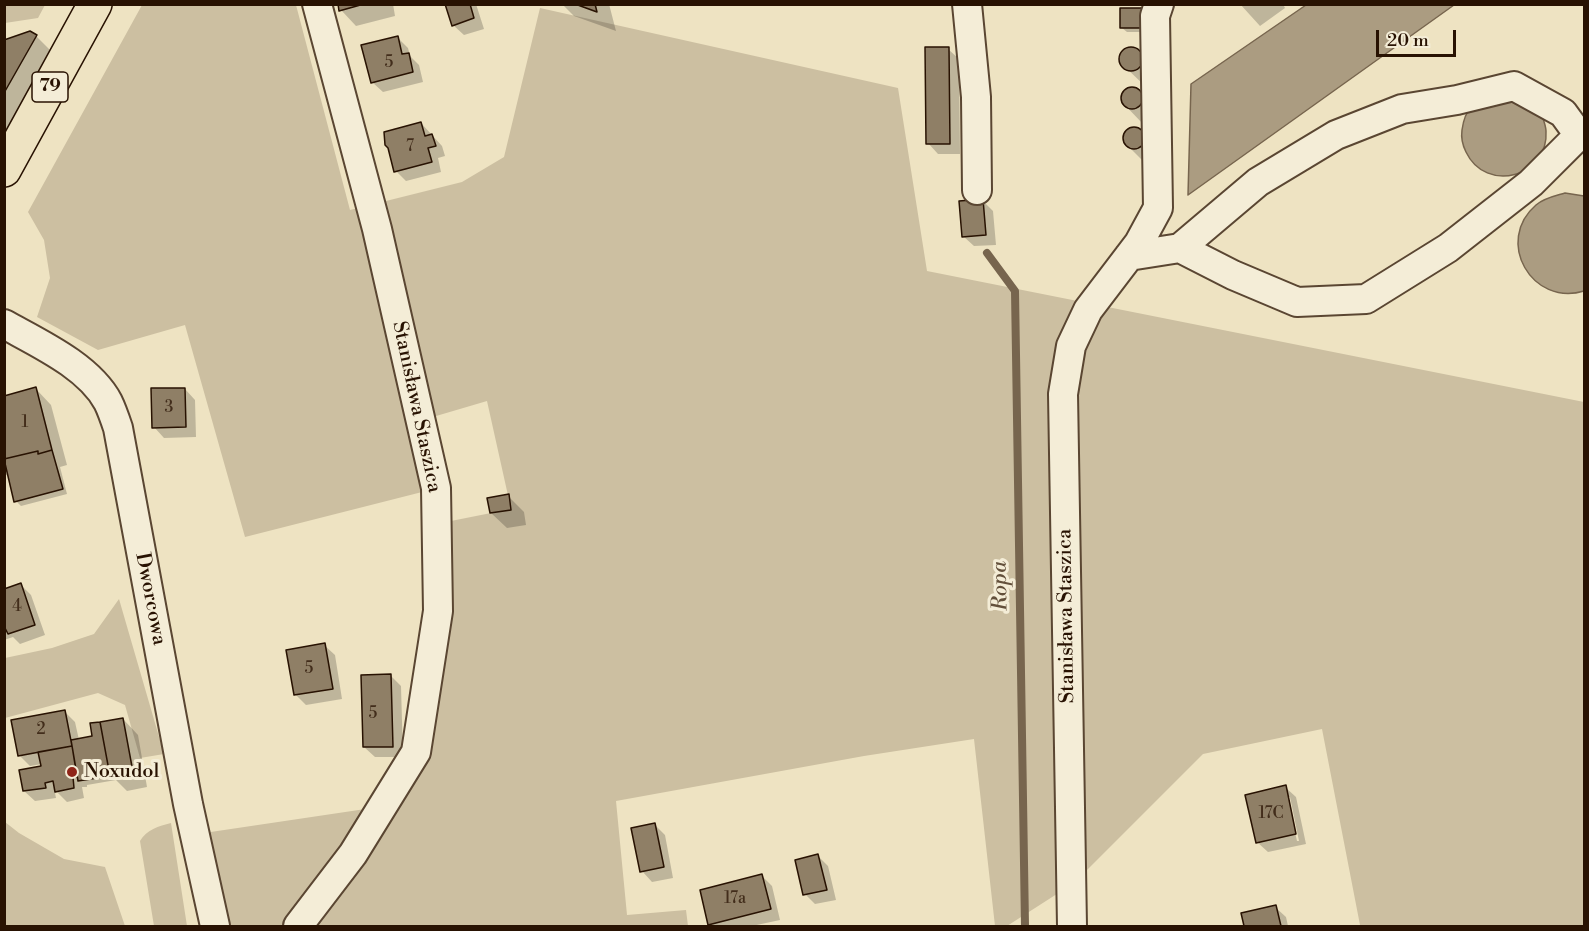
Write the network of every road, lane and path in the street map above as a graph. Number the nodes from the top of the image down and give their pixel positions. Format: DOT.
graph roads {
  1 [pos="95,4"];
  2 [pos="317,4"];
  3 [pos="967,4"];
  4 [pos="1159,4"];
  5 [pos="4,170"];
  6 [pos="977,190"];
  7 [pos="1180,248"];
  8 [pos="1129,256"];
  9 [pos="4,324"];
  10 [pos="215,927"];
  11 [pos="298,927"];
  12 [pos="1072,927"];
  1 -- 5 [label="main road, 79"];
  2 -- 11 [label="street, Stanisława Staszica"];
  3 -- 6 [label="street"];
  4 -- 8 [label="street, Stanisława Staszica"];
  7 -- 7 [label="street"];
  7 -- 8 [label="street"];
  8 -- 12 [label="street, Stanisława Staszica"];
  9 -- 10 [label="street, Dworcowa"];
}
